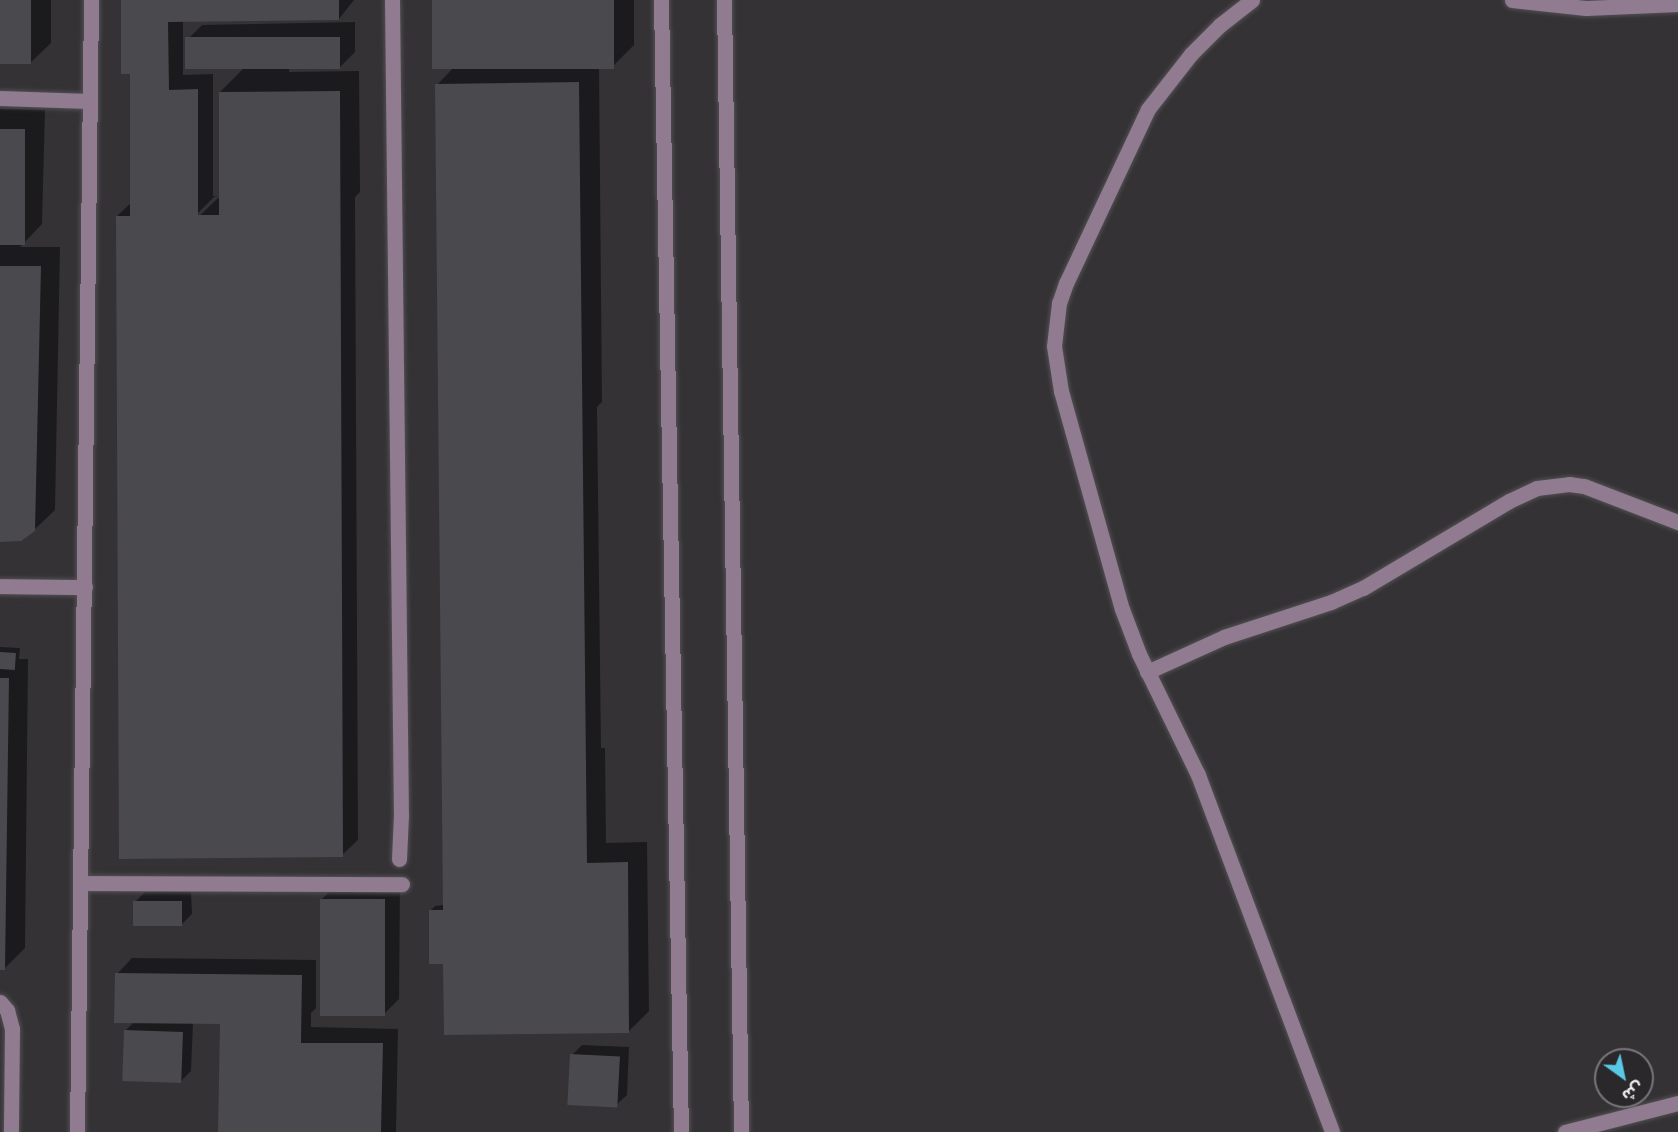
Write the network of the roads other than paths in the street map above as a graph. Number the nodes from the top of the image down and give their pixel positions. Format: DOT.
graph roads {
  1 [pos="90,0"];
  2 [pos="392,0"];
  3 [pos="661,0"];
  4 [pos="724,0"];
  5 [pos="1252,0"];
  6 [pos="1512,0"];
  7 [pos="1678,4"];
  8 [pos="0,98"];
  9 [pos="89,101"];
  10 [pos="1678,522"];
  11 [pos="0,586"];
  12 [pos="85,587"];
  13 [pos="1147,672"];
  14 [pos="399,859"];
  15 [pos="81,883"];
  16 [pos="402,884"];
  17 [pos="0,1002"];
  18 [pos="1678,1102"];
  19 [pos="11,1132"];
  20 [pos="77,1132"];
  21 [pos="681,1132"];
  22 [pos="741,1132"];
  23 [pos="1332,1132"];
  24 [pos="1565,1132"];
  1 -- 9 [label="street"];
  2 -- 14 [label="street"];
  3 -- 21 [label="street"];
  4 -- 22 [label="street"];
  5 -- 13 [label="street"];
  6 -- 7 [label="street"];
  8 -- 9 [label="street"];
  9 -- 12 [label="street"];
  10 -- 13 [label="street"];
  11 -- 12 [label="street"];
  12 -- 15 [label="street"];
  13 -- 23 [label="street"];
  15 -- 16 [label="street"];
  15 -- 20 [label="street"];
  17 -- 19 [label="street"];
  18 -- 24 [label="street"];
}
